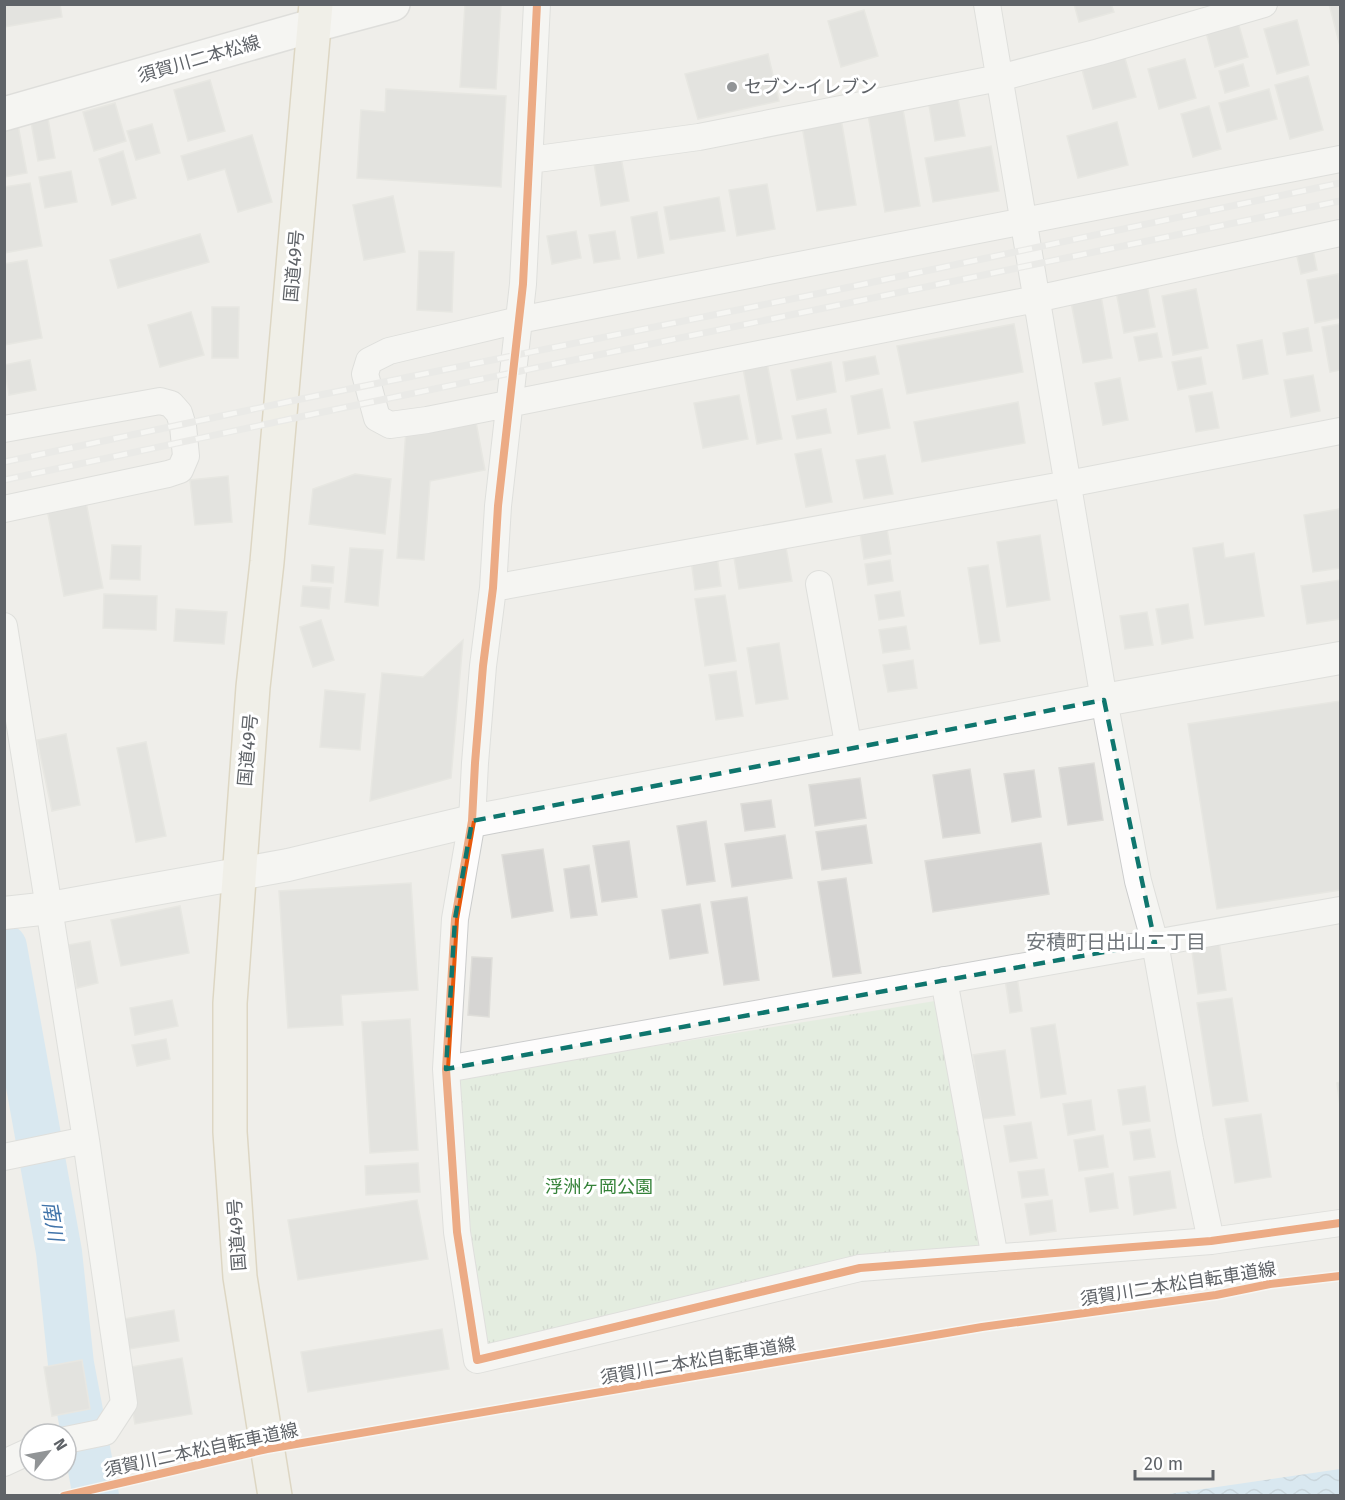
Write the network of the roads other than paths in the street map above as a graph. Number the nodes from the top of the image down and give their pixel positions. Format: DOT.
graph roads {
  1 [pos="393,4"];
  2 [pos="537,4"];
  3 [pos="987,4"];
  4 [pos="1264,4"];
  5 [pos="316,15"];
  6 [pos="999,78"];
  7 [pos="4,114"];
  8 [pos="1341,159"];
  9 [pos="530,160"];
  10 [pos="1023,222"];
  11 [pos="1341,233"];
  12 [pos="1036,299"];
  13 [pos="519,321"];
  14 [pos="508,404"];
  15 [pos="4,429"];
  16 [pos="1341,431"];
  17 [pos="1068,484"];
  18 [pos="4,509"];
  19 [pos="819,585"];
  20 [pos="493,588"];
  21 [pos="4,626"];
  22 [pos="1341,658"];
  23 [pos="9,683"];
  24 [pos="1104,700"];
  25 [pos="849,749"];
  26 [pos="472,821"];
  27 [pos="238,873"];
  28 [pos="44,909"];
  29 [pos="1341,910"];
  30 [pos="4,913"];
  31 [pos="1155,943"];
  32 [pos="944,980"];
  33 [pos="446,1069"];
  34 [pos="78,1142"];
  35 [pos="7,1156"];
  36 [pos="1341,1223"];
  37 [pos="1211,1241"];
  38 [pos="995,1258"];
  39 [pos="78,1438"];
  40 [pos="18,1457"];
  41 [pos="4,1463"];
  42 [pos="273,1486"];
  1 -- 5 [label="main road, 須賀川二本松線"];
  2 -- 9 [label="street"];
  3 -- 6 [label="street"];
  4 -- 6 [label="street"];
  5 -- 7 [label="main road, 須賀川二本松線"];
  5 -- 27 [label="highway, 国道49号"];
  6 -- 9 [label="street"];
  6 -- 10 [label="street"];
  8 -- 10 [label="street"];
  9 -- 13 [label="street"];
  10 -- 12 [label="street"];
  10 -- 13 [label="street"];
  11 -- 12 [label="street"];
  12 -- 14 [label="street"];
  12 -- 17 [label="street"];
  13 -- 14 [label="street"];
  13 -- 14 [label="street"];
  14 -- 20 [label="street"];
  15 -- 18 [label="street"];
  16 -- 17 [label="street"];
  17 -- 20 [label="street"];
  17 -- 24 [label="street"];
  19 -- 25 [label="street"];
  20 -- 26 [label="street"];
  21 -- 23 [label="street"];
  22 -- 24 [label="street"];
  23 -- 28 [label="street"];
  24 -- 25 [label="street"];
  24 -- 31 [label="street"];
  25 -- 26 [label="street"];
  26 -- 27 [label="street"];
  26 -- 33 [label="street"];
  27 -- 28 [label="street"];
  27 -- 42 [label="highway, 国道49号"];
  28 -- 30 [label="street"];
  28 -- 34 [label="street"];
  29 -- 31 [label="street"];
  31 -- 32 [label="street"];
  31 -- 37 [label="street"];
  32 -- 33 [label="street"];
  32 -- 38 [label="street"];
  33 -- 38 [label="street"];
  34 -- 35 [label="street"];
  34 -- 39 [label="street"];
  36 -- 37 [label="street"];
  37 -- 38 [label="street"];
  40 -- 41 [label="street"];
}
